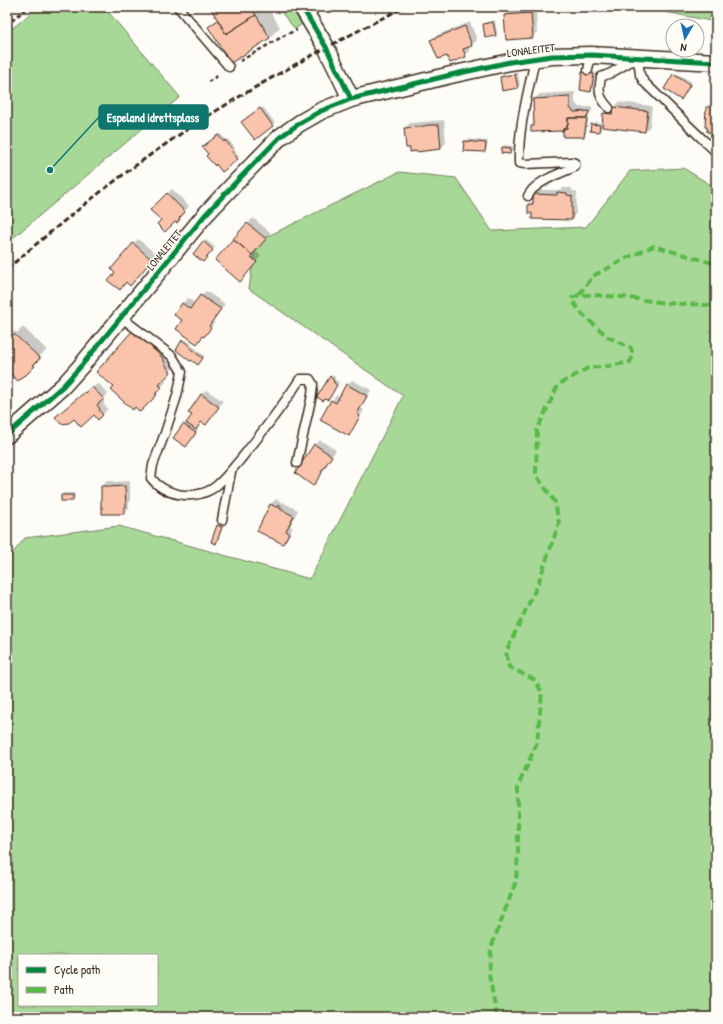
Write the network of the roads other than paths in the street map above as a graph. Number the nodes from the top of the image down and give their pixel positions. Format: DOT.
graph roads {
  1 [pos="178,7"];
  2 [pos="302,7"];
  3 [pos="638,57"];
  4 [pos="535,58"];
  5 [pos="716,62"];
  6 [pos="229,67"];
  7 [pos="352,99"];
  8 [pos="609,108"];
  9 [pos="716,152"];
  10 [pos="528,196"];
  11 [pos="122,318"];
  12 [pos="7,435"];
  13 [pos="297,463"];
  14 [pos="231,471"];
  15 [pos="222,520"];
  1 -- 6 [label="lane"];
  2 -- 7 [label="street"];
  3 -- 4 [label="street, LONALEITET"];
  3 -- 5 [label="street, LONALEITET"];
  3 -- 8 [label="lane"];
  3 -- 9 [label="lane"];
  4 -- 7 [label="street, LONALEITET"];
  4 -- 10 [label="lane"];
  7 -- 11 [label="street, LONALEITET"];
  11 -- 12 [label="street, LONALEITET"];
  11 -- 14 [label="lane"];
  13 -- 14 [label="lane"];
  14 -- 15 [label="lane"];
}
